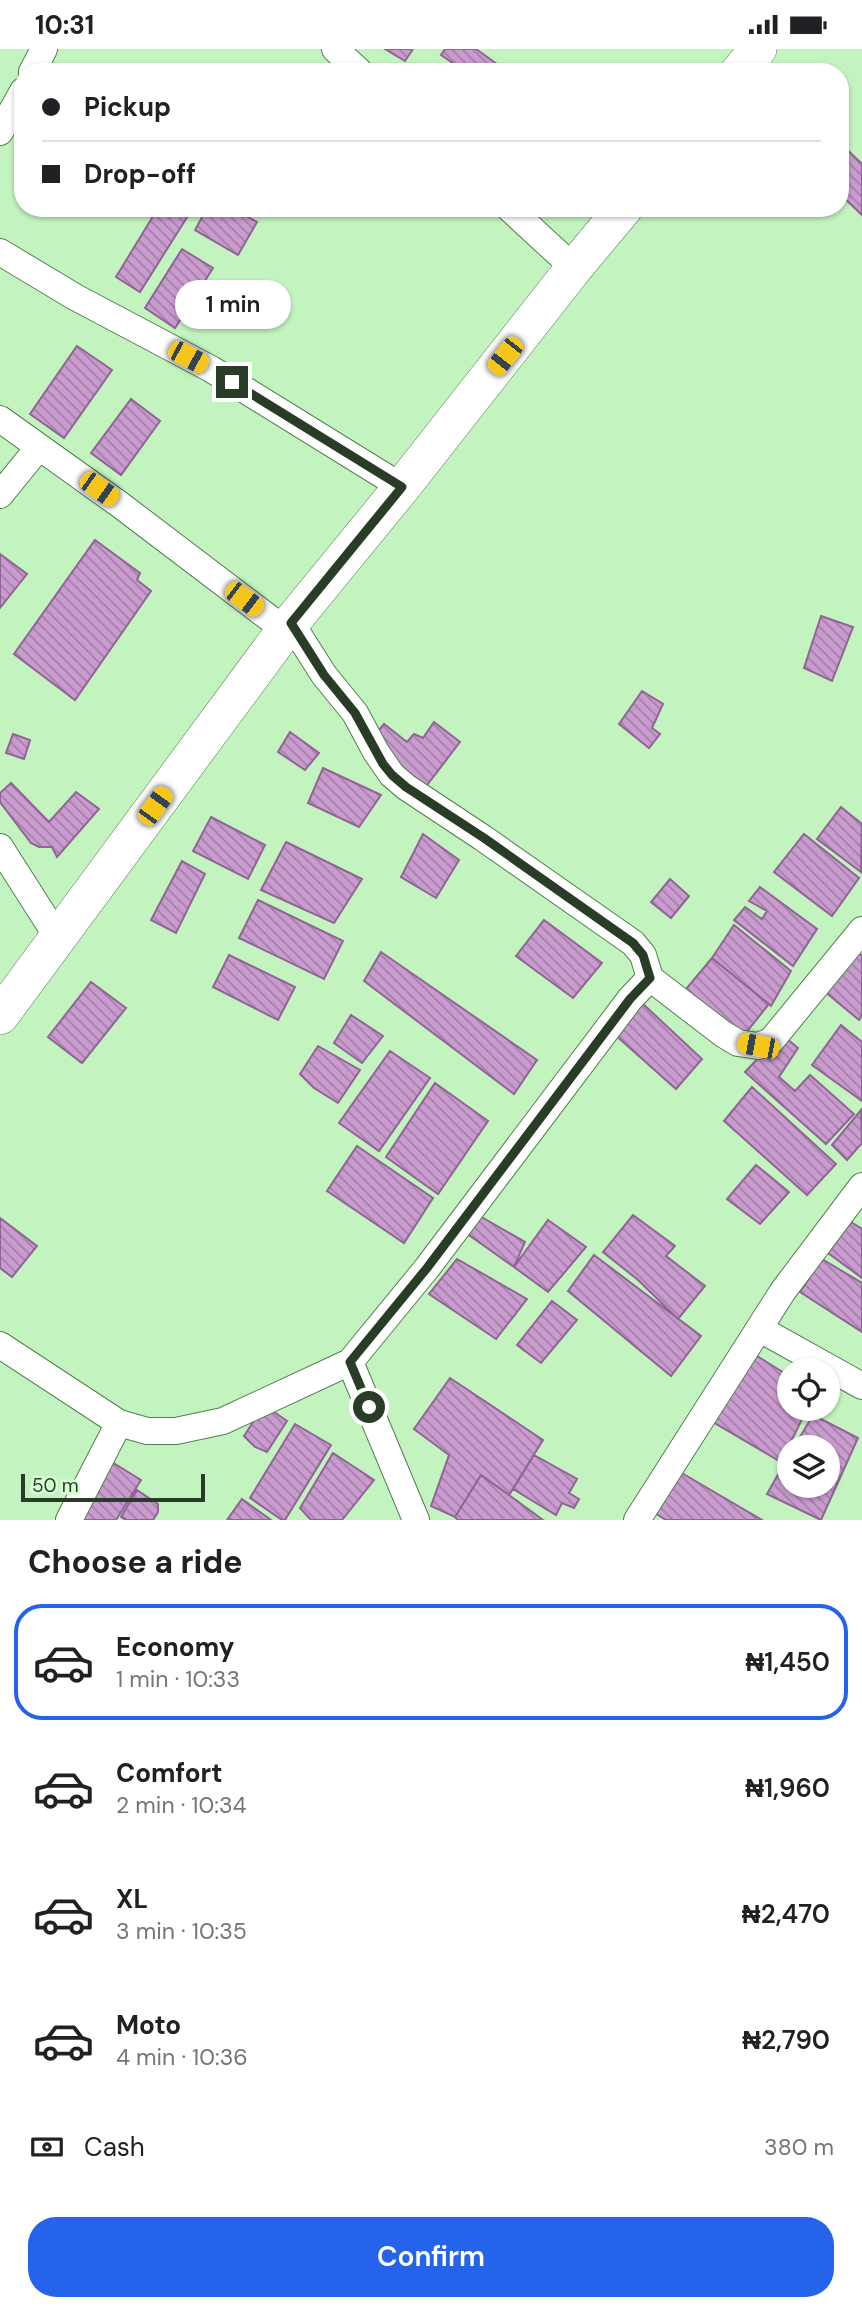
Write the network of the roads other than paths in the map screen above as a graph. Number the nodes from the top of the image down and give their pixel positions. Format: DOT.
graph roads {
  1 [pos="335,49"];
  2 [pos="758,49"];
  3 [pos="350,63"];
  4 [pos="746,63"];
  5 [pos="14,106"];
  6 [pos="0,132"];
  7 [pos="519,217"];
  8 [pos="616,217"];
  9 [pos="0,253"];
  10 [pos="574,268"];
  11 [pos="0,419"];
  12 [pos="39,447"];
  13 [pos="402,487"];
  14 [pos="0,495"];
  15 [pos="288,627"];
  16 [pos="0,847"];
  17 [pos="862,930"];
  18 [pos="58,938"];
  19 [pos="650,978"];
  20 [pos="0,1016"];
  21 [pos="862,1186"];
  22 [pos="760,1329"];
  23 [pos="0,1345"];
  24 [pos="350,1362"];
  25 [pos="862,1386"];
  26 [pos="119,1423"];
  27 [pos="69,1520"];
  28 [pos="416,1520"];
  29 [pos="637,1520"];
  1 -- 3 [label="street"];
  2 -- 4 [label="main road"];
  5 -- 6 [label="street"];
  7 -- 10 [label="street"];
  8 -- 10 [label="main road"];
  9 -- 13 [label="street"];
  10 -- 13 [label="main road"];
  11 -- 12 [label="street"];
  12 -- 14 [label="street"];
  12 -- 15 [label="street"];
  13 -- 15 [label="main road"];
  15 -- 18 [label="main road"];
  15 -- 19 [label="street"];
  16 -- 18 [label="street"];
  17 -- 19 [label="street"];
  18 -- 20 [label="main road"];
  19 -- 24 [label="street"];
  21 -- 22 [label="street"];
  22 -- 25 [label="street"];
  22 -- 29 [label="street"];
  23 -- 26 [label="street"];
  24 -- 26 [label="street"];
  24 -- 28 [label="street"];
  26 -- 27 [label="street"];
}
